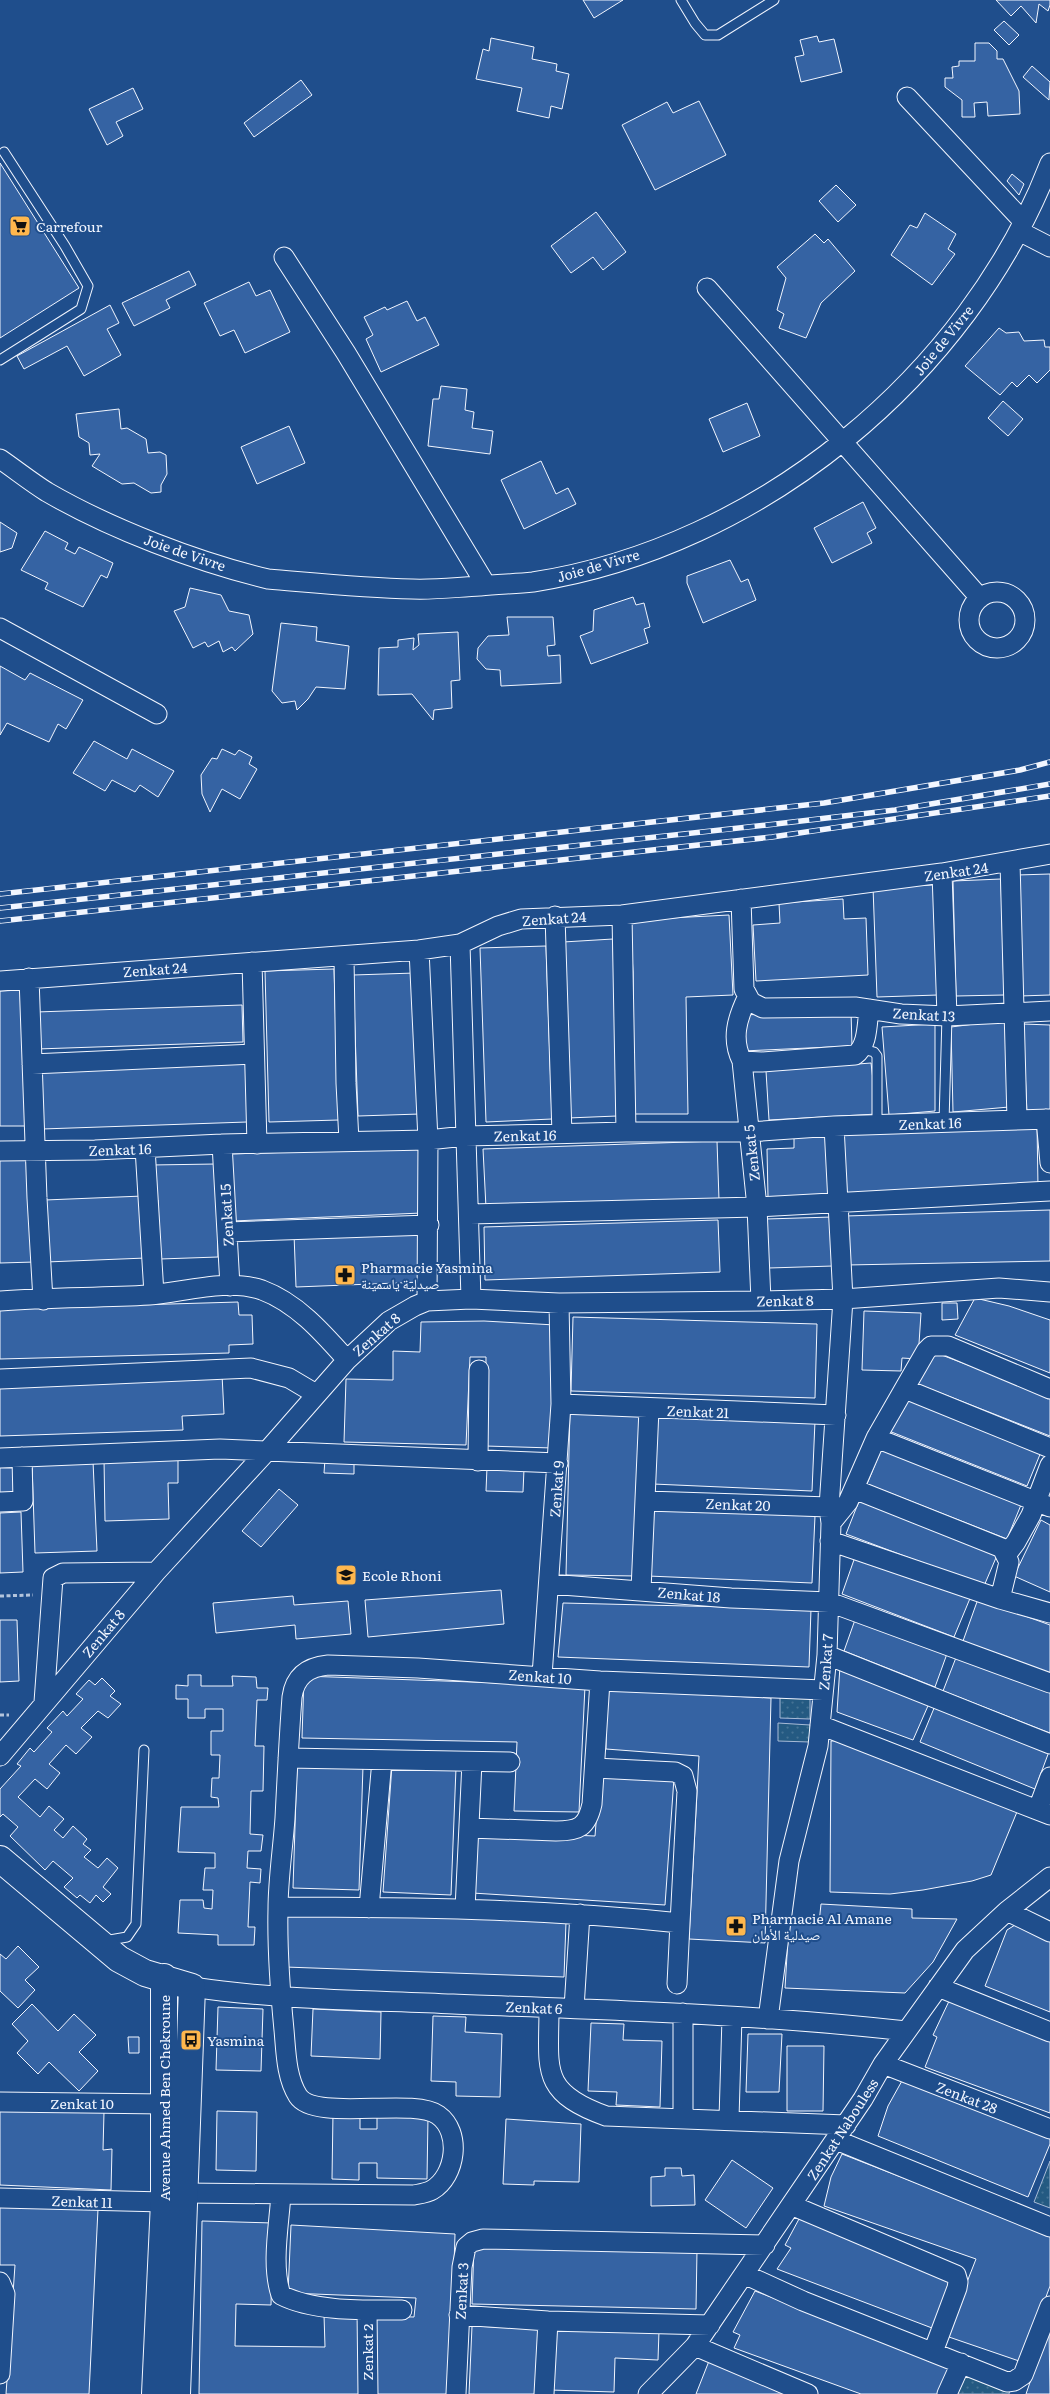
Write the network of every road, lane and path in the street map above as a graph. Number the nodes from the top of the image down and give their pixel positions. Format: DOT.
graph roads {
  1 [pos="681,0"];
  2 [pos="774,0"];
  3 [pos="907,97"];
  4 [pos="1,151"];
  5 [pos="1050,163"];
  6 [pos="1021,226"];
  7 [pos="1050,248"];
  8 [pos="284,257"];
  9 [pos="708,288"];
  10 [pos="0,360"];
  11 [pos="843,441"];
  12 [pos="0,459"];
  13 [pos="486,585"];
  14 [pos="980,598"];
  15 [pos="0,628"];
  16 [pos="157,714"];
  17 [pos="1050,854"];
  18 [pos="1010,862"];
  19 [pos="942,873"];
  20 [pos="741,899"];
  21 [pos="622,915"];
  22 [pos="555,916"];
  23 [pos="460,944"];
  24 [pos="419,950"];
  25 [pos="344,957"];
  26 [pos="252,962"];
  27 [pos="29,978"];
  28 [pos="0,980"];
  29 [pos="747,998"];
  30 [pos="869,1009"];
  31 [pos="1050,1011"];
  32 [pos="1014,1014"];
  33 [pos="947,1016"];
  34 [pos="862,1049"];
  35 [pos="254,1054"];
  36 [pos="742,1061"];
  37 [pos="32,1064"];
  38 [pos="1048,1119"];
  39 [pos="1017,1120"];
  40 [pos="944,1122"];
  41 [pos="877,1124"];
  42 [pos="834,1126"];
  43 [pos="626,1132"];
  44 [pos="749,1132"];
  45 [pos="562,1134"];
  46 [pos="465,1136"];
  47 [pos="428,1140"];
  48 [pos="349,1141"];
  49 [pos="222,1144"];
  50 [pos="257,1144"];
  51 [pos="145,1148"];
  52 [pos="0,1151"];
  53 [pos="36,1151"];
  54 [pos="1050,1163"];
  55 [pos="1050,1191"];
  56 [pos="838,1203"];
  57 [pos="757,1207"];
  58 [pos="470,1214"];
  59 [pos="429,1225"];
  60 [pos="227,1232"];
  61 [pos="230,1286"];
  62 [pos="1050,1292"];
  63 [pos="154,1294"];
  64 [pos="471,1298"];
  65 [pos="843,1299"];
  66 [pos="43,1300"];
  67 [pos="0,1301"];
  68 [pos="427,1301"];
  69 [pos="760,1301"];
  70 [pos="560,1303"];
  71 [pos="347,1360"];
  72 [pos="479,1370"];
  73 [pos="0,1378"];
  74 [pos="905,1389"];
  75 [pos="1050,1389"];
  76 [pos="316,1394"];
  77 [pos="561,1404"];
  78 [pos="649,1409"];
  79 [pos="836,1415"];
  80 [pos="876,1438"];
  81 [pos="1050,1448"];
  82 [pos="268,1450"];
  83 [pos="22,1457"];
  84 [pos="0,1458"];
  85 [pos="478,1461"];
  86 [pos="558,1463"];
  87 [pos="1050,1465"];
  88 [pos="854,1489"];
  89 [pos="0,1502"];
  90 [pos="646,1502"];
  91 [pos="1044,1504"];
  92 [pos="830,1524"];
  93 [pos="1007,1554"];
  94 [pos="156,1572"];
  95 [pos="549,1584"];
  96 [pos="641,1590"];
  97 [pos="51,1594"];
  98 [pos="0,1596"];
  99 [pos="1000,1599"];
  100 [pos="829,1602"];
  101 [pos="1050,1612"];
  102 [pos="827,1655"];
  103 [pos="542,1676"];
  104 [pos="600,1681"];
  105 [pos="1050,1683"];
  106 [pos="823,1690"];
  107 [pos="44,1702"];
  108 [pos="820,1724"];
  109 [pos="1050,1744"];
  110 [pos="144,1750"];
  111 [pos="0,1756"];
  112 [pos="288,1758"];
  113 [pos="382,1760"];
  114 [pos="472,1762"];
  115 [pos="510,1762"];
  116 [pos="595,1768"];
  117 [pos="1050,1777"];
  118 [pos="1044,1812"];
  119 [pos="469,1828"];
  120 [pos="0,1858"];
  121 [pos="1050,1876"];
  122 [pos="278,1907"];
  123 [pos="369,1908"];
  124 [pos="465,1909"];
  125 [pos="1006,1911"];
  126 [pos="580,1914"];
  127 [pos="680,1923"];
  128 [pos="1050,1932"];
  129 [pos="97,1942"];
  130 [pos="164,1977"];
  131 [pos="677,1984"];
  132 [pos="938,1986"];
  133 [pos="192,1987"];
  134 [pos="280,1998"];
  135 [pos="549,2008"];
  136 [pos="574,2008"];
  137 [pos="683,2013"];
  138 [pos="732,2017"];
  139 [pos="768,2019"];
  140 [pos="906,2031"];
  141 [pos="1050,2032"];
  142 [pos="883,2064"];
  143 [pos="0,2102"];
  144 [pos="165,2104"];
  145 [pos="682,2119"];
  146 [pos="729,2119"];
  147 [pos="1050,2130"];
  148 [pos="841,2132"];
  149 [pos="281,2194"];
  150 [pos="174,2197"];
  151 [pos="0,2198"];
  152 [pos="791,2205"];
  153 [pos="1050,2227"];
  154 [pos="765,2245"];
  155 [pos="746,2275"];
  156 [pos="0,2282"];
  157 [pos="367,2310"];
  158 [pos="402,2310"];
  159 [pos="1049,2312"];
  160 [pos="459,2315"];
  161 [pos="548,2321"];
  162 [pos="710,2325"];
  163 [pos="695,2346"];
  164 [pos="933,2352"];
  165 [pos="960,2363"];
  166 [pos="0,2364"];
  167 [pos="1017,2386"];
  168 [pos="798,2392"];
  169 [pos="155,2394"];
  170 [pos="176,2394"];
  171 [pos="368,2394"];
  172 [pos="456,2394"];
  173 [pos="544,2394"];
  174 [pos="648,2394"];
  175 [pos="947,2394"];
  1 -- 2 [label="lane"];
  3 -- 6 [label="street"];
  4 -- 10 [label="lane"];
  5 -- 6 [label="street, Joie de Vivre"];
  6 -- 7 [label="street"];
  6 -- 11 [label="street, Joie de Vivre"];
  8 -- 13 [label="street"];
  9 -- 11 [label="street"];
  11 -- 13 [label="street, Joie de Vivre"];
  11 -- 14 [label="street"];
  12 -- 13 [label="street, Joie de Vivre"];
  15 -- 16 [label="street"];
  17 -- 18 [label="street, Zenkat 24"];
  18 -- 19 [label="street, Zenkat 24"];
  18 -- 32 [label="street"];
  19 -- 20 [label="street, Zenkat 24"];
  19 -- 33 [label="street"];
  20 -- 21 [label="street, Zenkat 24"];
  20 -- 29 [label="street"];
  21 -- 22 [label="street, Zenkat 24"];
  21 -- 43 [label="street"];
  22 -- 23 [label="street, Zenkat 24"];
  22 -- 45 [label="street"];
  23 -- 24 [label="street, Zenkat 24"];
  23 -- 46 [label="street"];
  24 -- 25 [label="street, Zenkat 24"];
  24 -- 47 [label="street"];
  25 -- 26 [label="street, Zenkat 24"];
  25 -- 48 [label="street"];
  26 -- 27 [label="street, Zenkat 24"];
  26 -- 35 [label="street"];
  27 -- 28 [label="street, Zenkat 24"];
  27 -- 37 [label="street"];
  29 -- 30 [label="street, Zenkat 13"];
  29 -- 36 [label="street, Zenkat 5"];
  30 -- 33 [label="street, Zenkat 13"];
  30 -- 34 [label="street"];
  31 -- 32 [label="street, Zenkat 13"];
  32 -- 33 [label="street, Zenkat 13"];
  32 -- 39 [label="street"];
  33 -- 40 [label="lane"];
  34 -- 36 [label="street"];
  34 -- 41 [label="lane"];
  35 -- 37 [label="street"];
  35 -- 50 [label="street"];
  36 -- 44 [label="street, Zenkat 5"];
  37 -- 53 [label="street"];
  38 -- 39 [label="street, Zenkat 16"];
  38 -- 54 [label="street"];
  39 -- 40 [label="street, Zenkat 16"];
  40 -- 41 [label="street, Zenkat 16"];
  41 -- 42 [label="street, Zenkat 16"];
  42 -- 44 [label="street, Zenkat 16"];
  42 -- 56 [label="street, Zenkat 7"];
  43 -- 44 [label="street, Zenkat 16"];
  43 -- 45 [label="street, Zenkat 16"];
  44 -- 57 [label="street, Zenkat 5"];
  45 -- 46 [label="street, Zenkat 16"];
  46 -- 47 [label="street, Zenkat 16"];
  46 -- 58 [label="street"];
  47 -- 48 [label="street, Zenkat 16"];
  47 -- 59 [label="street"];
  48 -- 50 [label="street, Zenkat 16"];
  49 -- 50 [label="street, Zenkat 16"];
  49 -- 51 [label="street, Zenkat 16"];
  49 -- 60 [label="street, Zenkat 15"];
  51 -- 53 [label="street, Zenkat 16"];
  51 -- 63 [label="street"];
  52 -- 53 [label="street, Zenkat 16"];
  53 -- 66 [label="street"];
  55 -- 56 [label="street"];
  56 -- 57 [label="street"];
  56 -- 65 [label="street, Zenkat 7"];
  57 -- 58 [label="street"];
  57 -- 69 [label="street, Zenkat 5"];
  58 -- 64 [label="street"];
  59 -- 60 [label="street"];
  59 -- 68 [label="street"];
  60 -- 61 [label="street, Zenkat 15"];
  61 -- 63 [label="street"];
  61 -- 71 [label="street"];
  62 -- 65 [label="street, Zenkat 8"];
  63 -- 66 [label="street"];
  64 -- 68 [label="street, Zenkat 8"];
  64 -- 70 [label="street, Zenkat 8"];
  65 -- 69 [label="street, Zenkat 8"];
  65 -- 79 [label="street, Zenkat 7"];
  66 -- 67 [label="street"];
  68 -- 71 [label="street, Zenkat 8"];
  69 -- 70 [label="street, Zenkat 8"];
  70 -- 77 [label="street, Zenkat 9"];
  71 -- 76 [label="street, Zenkat 8"];
  72 -- 85 [label="street"];
  73 -- 76 [label="street"];
  74 -- 75 [label="street"];
  74 -- 80 [label="street"];
  74 -- 81 [label="street"];
  76 -- 82 [label="street, Zenkat 8"];
  77 -- 78 [label="street, Zenkat 21"];
  77 -- 86 [label="street, Zenkat 9"];
  78 -- 79 [label="street, Zenkat 21"];
  78 -- 90 [label="street"];
  79 -- 92 [label="street, Zenkat 7"];
  80 -- 88 [label="street"];
  80 -- 91 [label="street"];
  82 -- 83 [label="street"];
  82 -- 85 [label="street"];
  82 -- 94 [label="street, Zenkat 8"];
  83 -- 84 [label="street"];
  83 -- 89 [label="street"];
  85 -- 86 [label="street"];
  86 -- 95 [label="street, Zenkat 9"];
  87 -- 91 [label="street"];
  88 -- 92 [label="street"];
  88 -- 93 [label="street"];
  90 -- 92 [label="street, Zenkat 20"];
  90 -- 96 [label="street"];
  91 -- 93 [label="street"];
  92 -- 99 [label="street, Zenkat 20"];
  92 -- 100 [label="street, Zenkat 7"];
  93 -- 99 [label="street"];
  94 -- 97 [label="street"];
  94 -- 107 [label="street, Zenkat 8"];
  95 -- 96 [label="street, Zenkat 18"];
  95 -- 103 [label="street, Zenkat 9"];
  96 -- 100 [label="street, Zenkat 18"];
  97 -- 98 [label="path"];
  97 -- 107 [label="street"];
  99 -- 101 [label="street, Zenkat 20"];
  100 -- 102 [label="street, Zenkat 7"];
  100 -- 105 [label="street, Zenkat 18"];
  102 -- 106 [label="street, Zenkat 7"];
  102 -- 109 [label="street"];
  103 -- 104 [label="street, Zenkat 10"];
  103 -- 112 [label="street, Zenkat 10"];
  104 -- 106 [label="street, Zenkat 10"];
  104 -- 116 [label="street"];
  106 -- 108 [label="street, Zenkat 7"];
  107 -- 111 [label="street, Zenkat 8"];
  108 -- 118 [label="street"];
  108 -- 139 [label="street, Zenkat 7"];
  110 -- 129 [label="lane"];
  112 -- 113 [label="street"];
  112 -- 122 [label="street, Zenkat 10"];
  113 -- 114 [label="street"];
  113 -- 123 [label="street"];
  114 -- 115 [label="street"];
  114 -- 119 [label="street"];
  116 -- 119 [label="street"];
  116 -- 127 [label="street"];
  117 -- 118 [label="street"];
  119 -- 124 [label="street"];
  120 -- 129 [label="main road, Avenue Ahmed Ben Chekroune"];
  121 -- 125 [label="street, Zenkat Nabouless"];
  122 -- 123 [label="street"];
  122 -- 134 [label="street, Zenkat 10"];
  123 -- 124 [label="street"];
  124 -- 126 [label="street"];
  125 -- 128 [label="street"];
  125 -- 132 [label="street, Zenkat Nabouless"];
  126 -- 127 [label="street"];
  126 -- 136 [label="street"];
  127 -- 131 [label="street"];
  129 -- 130 [label="main road, Avenue Ahmed Ben Chekroune"];
  130 -- 133 [label="main road, Zenkat 6"];
  130 -- 144 [label="main road, Avenue Ahmed Ben Chekroune"];
  132 -- 140 [label="street, Zenkat Nabouless"];
  132 -- 141 [label="street"];
  133 -- 134 [label="street, Zenkat 6"];
  133 -- 150 [label="main road, Avenue Ahmed Ben Chekroune"];
  134 -- 135 [label="street, Zenkat 6"];
  134 -- 149 [label="street, Zenkat 11"];
  135 -- 136 [label="street, Zenkat 6"];
  135 -- 145 [label="street"];
  136 -- 137 [label="street, Zenkat 6"];
  137 -- 138 [label="street, Zenkat 6"];
  137 -- 145 [label="street"];
  138 -- 139 [label="street, Zenkat 6"];
  138 -- 146 [label="street"];
  139 -- 140 [label="street, Zenkat 6"];
  140 -- 142 [label="street, Zenkat Nabouless"];
  142 -- 147 [label="street, Zenkat 28"];
  142 -- 148 [label="street, Zenkat Nabouless"];
  143 -- 144 [label="street, Zenkat 10"];
  144 -- 150 [label="main road, Avenue Ahmed Ben Chekroune"];
  145 -- 146 [label="street"];
  146 -- 148 [label="street"];
  148 -- 152 [label="street, Zenkat Nabouless"];
  148 -- 153 [label="street"];
  149 -- 150 [label="street, Zenkat 11"];
  149 -- 157 [label="street"];
  150 -- 151 [label="street, Zenkat 11"];
  150 -- 169 [label="main road, Avenue Ahmed Ben Chekroune"];
  150 -- 170 [label="main road, Avenue Ahmed Ben Chekroune"];
  152 -- 154 [label="street, Zenkat Nabouless"];
  152 -- 164 [label="street"];
  154 -- 155 [label="street, Zenkat Nabouless"];
  154 -- 160 [label="street, Zenkat 3"];
  155 -- 162 [label="street, Zenkat Nabouless"];
  155 -- 164 [label="street"];
  156 -- 166 [label="street"];
  157 -- 158 [label="street"];
  157 -- 171 [label="street, Zenkat 2"];
  159 -- 167 [label="street"];
  160 -- 161 [label="street"];
  160 -- 172 [label="street, Zenkat 3"];
  161 -- 162 [label="street"];
  161 -- 173 [label="street"];
  162 -- 163 [label="street, Zenkat Nabouless"];
  163 -- 168 [label="street"];
  163 -- 174 [label="street, Zenkat Nabouless"];
  164 -- 165 [label="street"];
  165 -- 167 [label="street"];
  165 -- 175 [label="street"];
}
